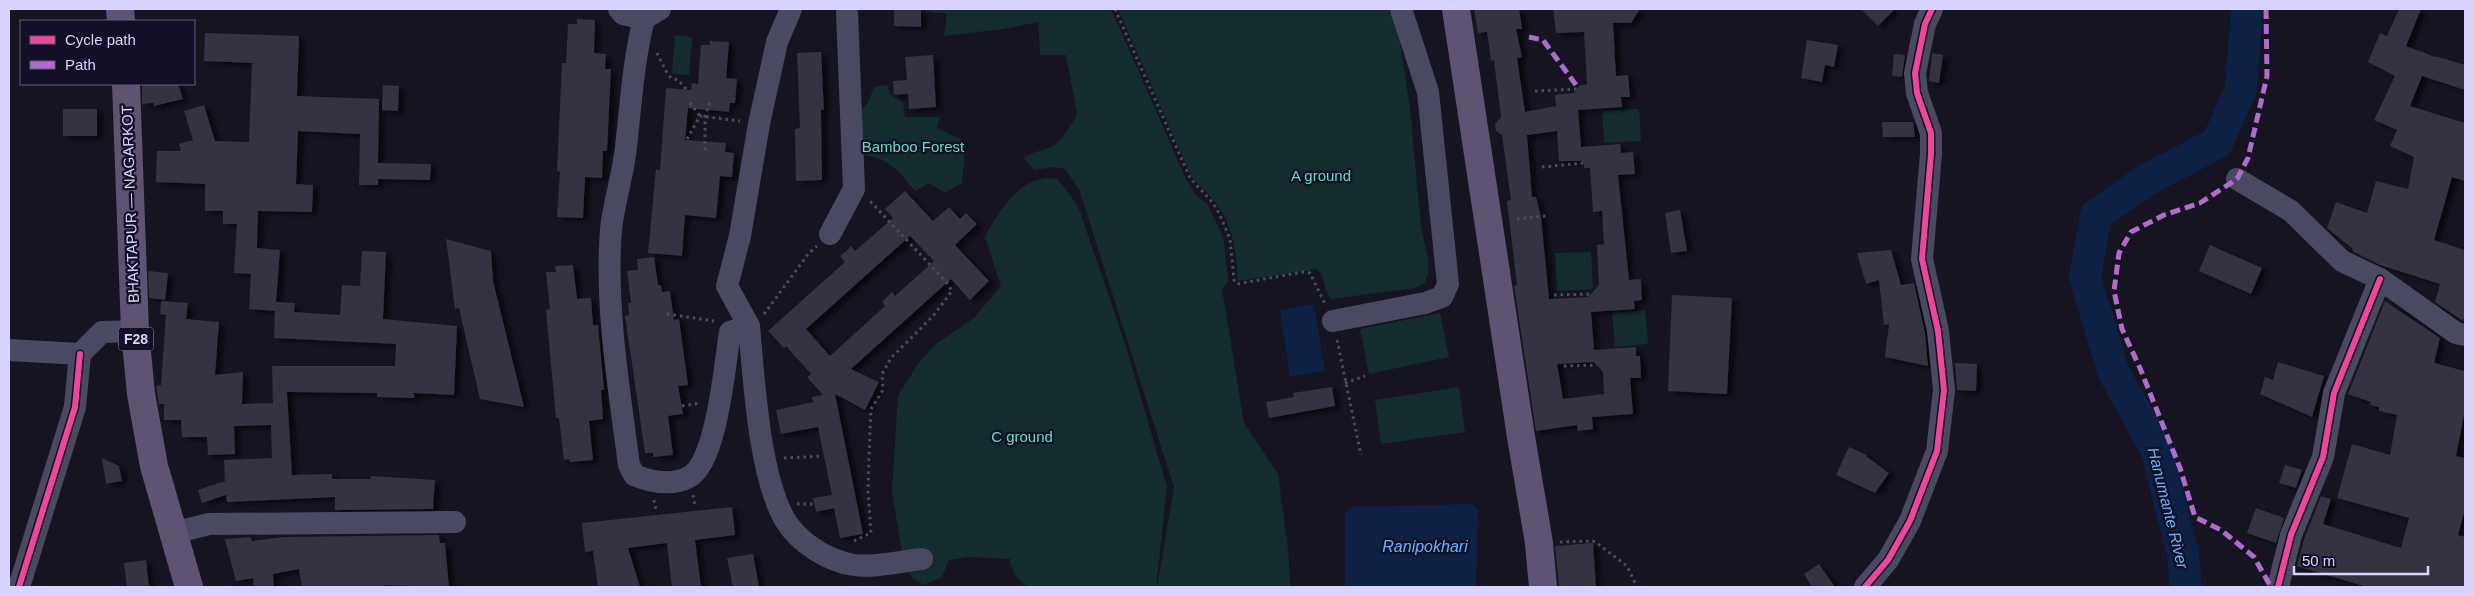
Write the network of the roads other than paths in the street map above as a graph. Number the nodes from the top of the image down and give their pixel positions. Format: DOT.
graph roads {
  1 [pos="619,9"];
  2 [pos="791,9"];
  3 [pos="1401,9"];
  4 [pos="1456,9"];
  5 [pos="1932,9"];
  6 [pos="844,10"];
  7 [pos="652,14"];
  8 [pos="126,85"];
  9 [pos="610,142"];
  10 [pos="2237,179"];
  11 [pos="618,182"];
  12 [pos="830,234"];
  13 [pos="2380,279"];
  14 [pos="1333,321"];
  15 [pos="755,323"];
  16 [pos="135,331"];
  17 [pos="2465,335"];
  18 [pos="9,350"];
  19 [pos="80,354"];
  20 [pos="455,522"];
  21 [pos="173,533"];
  22 [pos="922,560"];
  23 [pos="19,587"];
  24 [pos="189,587"];
  25 [pos="1543,587"];
  26 [pos="1866,587"];
  27 [pos="2278,587"];
  1 -- 7 [label="street"];
  2 -- 15 [label="street"];
  3 -- 14 [label="street"];
  4 -- 25 [label="main road"];
  5 -- 26 [label="street"];
  6 -- 12 [label="street"];
  7 -- 11 [label="street"];
  8 -- 16 [label="main road, BHAKTAPUR — NAGARKOT / F28"];
  9 -- 11 [label="street"];
  10 -- 13 [label="street"];
  11 -- 15 [label="street"];
  13 -- 17 [label="street"];
  13 -- 27 [label="street"];
  15 -- 22 [label="street"];
  16 -- 19 [label="street"];
  16 -- 21 [label="main road, BHAKTAPUR — NAGARKOT / F28"];
  18 -- 19 [label="street"];
  19 -- 23 [label="street"];
  20 -- 21 [label="street"];
  21 -- 24 [label="main road, BHAKTAPUR — NAGARKOT / F28"];
}
